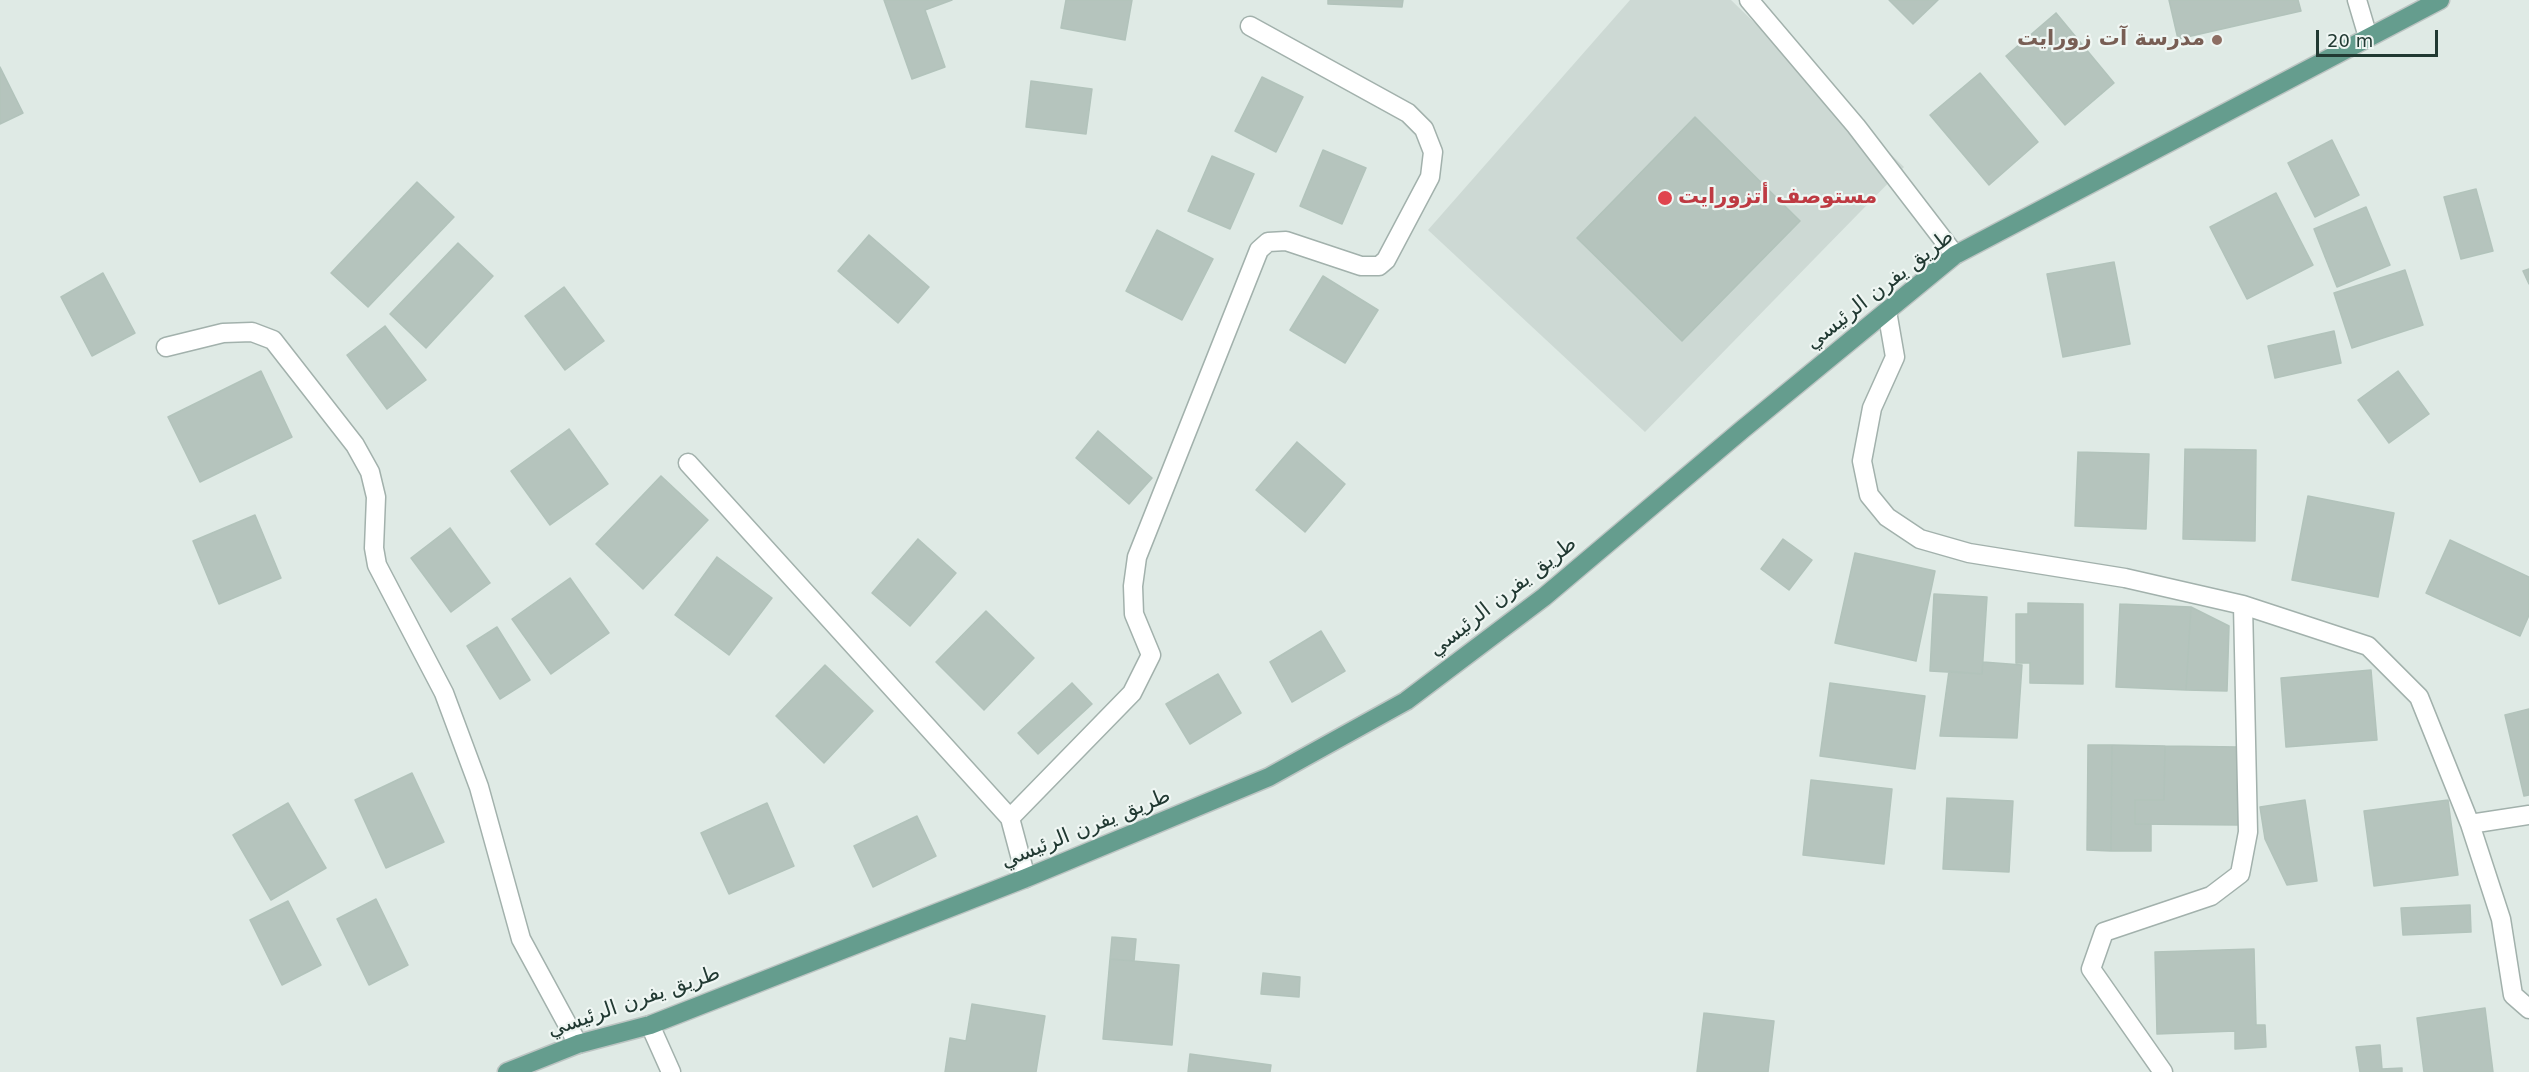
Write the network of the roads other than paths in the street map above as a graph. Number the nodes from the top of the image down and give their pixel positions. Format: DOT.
graph roads {
  1 [pos="1749,0"];
  2 [pos="2357,0"];
  3 [pos="2440,0"];
  4 [pos="1250,26"];
  5 [pos="2368,37"];
  6 [pos="1955,255"];
  7 [pos="1887,311"];
  8 [pos="166,347"];
  9 [pos="688,463"];
  10 [pos="2243,605"];
  11 [pos="2529,815"];
  12 [pos="1010,818"];
  13 [pos="2470,824"];
  14 [pos="1026,878"];
  15 [pos="2529,1009"];
  16 [pos="650,1025"];
  17 [pos="578,1044"];
  18 [pos="507,1072"];
  19 [pos="671,1072"];
  20 [pos="2163,1072"];
  1 -- 6 [label="street"];
  2 -- 5 [label="street"];
  3 -- 5 [label="main road, طريق يفرن الرئيسي"];
  4 -- 12 [label="street"];
  5 -- 6 [label="main road, طريق يفرن الرئيسي"];
  6 -- 7 [label="main road, طريق يفرن الرئيسي"];
  7 -- 10 [label="street"];
  7 -- 14 [label="main road, طريق يفرن الرئيسي"];
  8 -- 17 [label="street"];
  9 -- 12 [label="street"];
  10 -- 13 [label="street"];
  10 -- 20 [label="street"];
  11 -- 13 [label="street"];
  12 -- 14 [label="street"];
  13 -- 15 [label="street"];
  14 -- 16 [label="main road, طريق يفرن الرئيسي"];
  16 -- 17 [label="main road, طريق يفرن الرئيسي"];
  16 -- 19 [label="street"];
  17 -- 18 [label="main road, طريق يفرن الرئيسي"];
}
